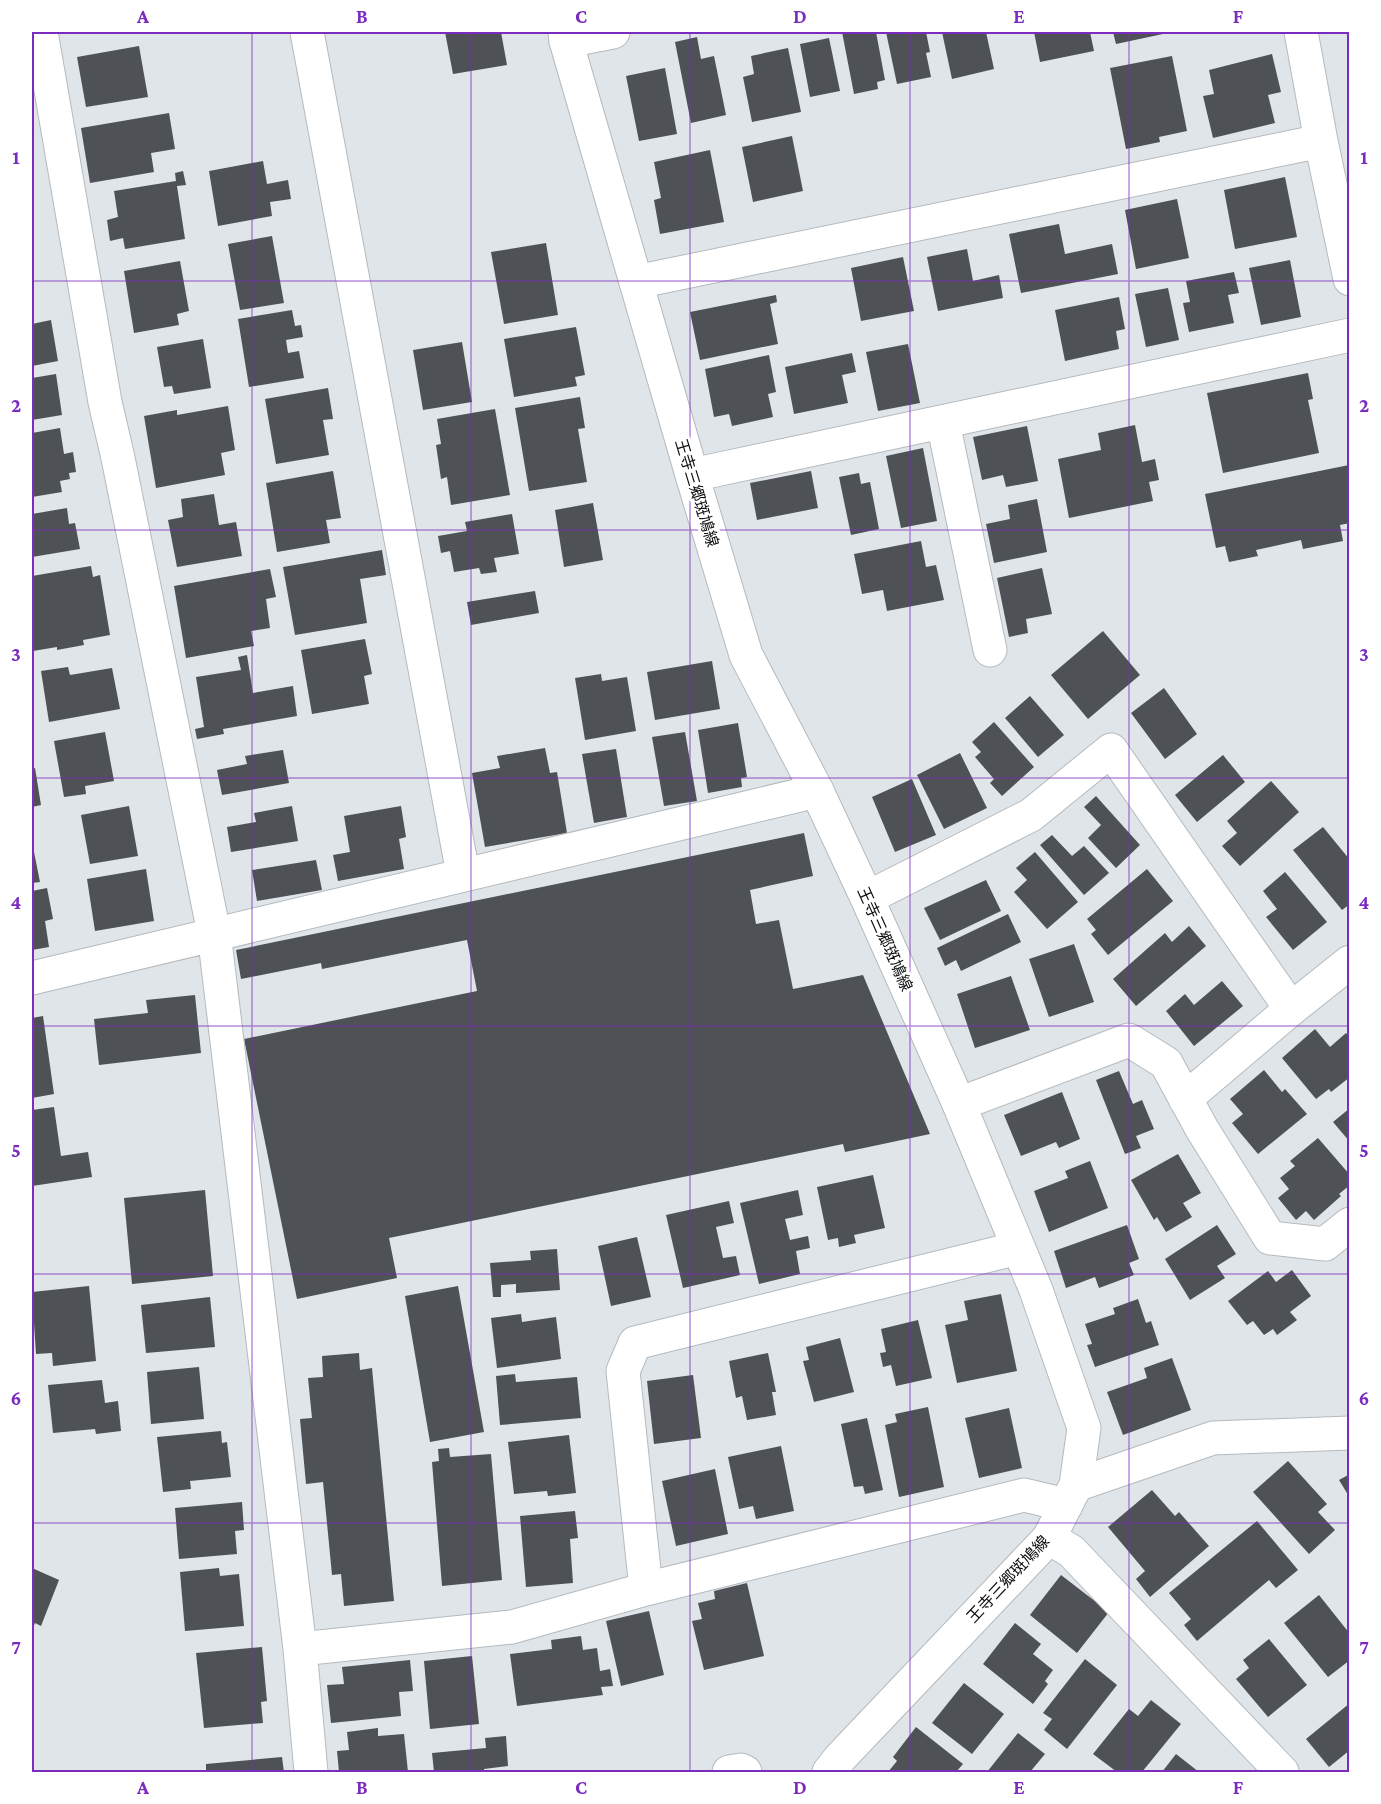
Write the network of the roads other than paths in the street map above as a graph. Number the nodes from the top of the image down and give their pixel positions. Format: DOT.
graph roads {
  1 [pos="41,32"];
  2 [pos="308,32"];
  3 [pos="613,32"];
  4 [pos="1301,32"];
  5 [pos="565,36"];
  6 [pos="1321,141"];
  7 [pos="1350,279"];
  8 [pos="636,282"];
  9 [pos="1350,335"];
  10 [pos="943,422"];
  11 [pos="692,475"];
  12 [pos="990,650"];
  13 [pos="817,791"];
  14 [pos="463,874"];
  15 [pos="867,898"];
  16 [pos="214,933"];
  17 [pos="1350,962"];
  18 [pos="32,978"];
  19 [pos="1291,1009"];
  20 [pos="1185,1099"];
  21 [pos="959,1104"];
  22 [pos="1350,1224"];
  23 [pos="1018,1248"];
  24 [pos="1350,1433"];
  25 [pos="1071,1495"];
  26 [pos="1048,1538"];
  27 [pos="646,1589"];
  28 [pos="300,1649"];
  29 [pos="841,1768"];
  30 [pos="311,1773"];
  31 [pos="729,1773"];
  32 [pos="745,1773"];
  33 [pos="1282,1773"];
  1 -- 16 [label="street"];
  2 -- 14 [label="street"];
  3 -- 5 [label="street"];
  4 -- 6 [label="street"];
  5 -- 8 [label="street, 王寺三郷斑鳩線"];
  6 -- 7 [label="street"];
  6 -- 8 [label="street"];
  8 -- 11 [label="street, 王寺三郷斑鳩線"];
  9 -- 10 [label="street"];
  10 -- 11 [label="street"];
  10 -- 12 [label="street"];
  11 -- 13 [label="street, 王寺三郷斑鳩線"];
  13 -- 14 [label="street"];
  13 -- 15 [label="street, 王寺三郷斑鳩線"];
  14 -- 16 [label="street"];
  15 -- 19 [label="street"];
  15 -- 21 [label="street, 王寺三郷斑鳩線"];
  16 -- 18 [label="street"];
  16 -- 28 [label="street"];
  17 -- 19 [label="street"];
  19 -- 20 [label="street"];
  20 -- 21 [label="street"];
  20 -- 22 [label="street"];
  21 -- 23 [label="street, 王寺三郷斑鳩線"];
  23 -- 25 [label="street, 王寺三郷斑鳩線"];
  23 -- 27 [label="street"];
  24 -- 25 [label="street"];
  25 -- 26 [label="street, 王寺三郷斑鳩線"];
  25 -- 27 [label="street"];
  26 -- 29 [label="street, 王寺三郷斑鳩線"];
  26 -- 33 [label="street"];
  27 -- 28 [label="street"];
  28 -- 30 [label="street"];
  31 -- 32 [label="street"];
}
